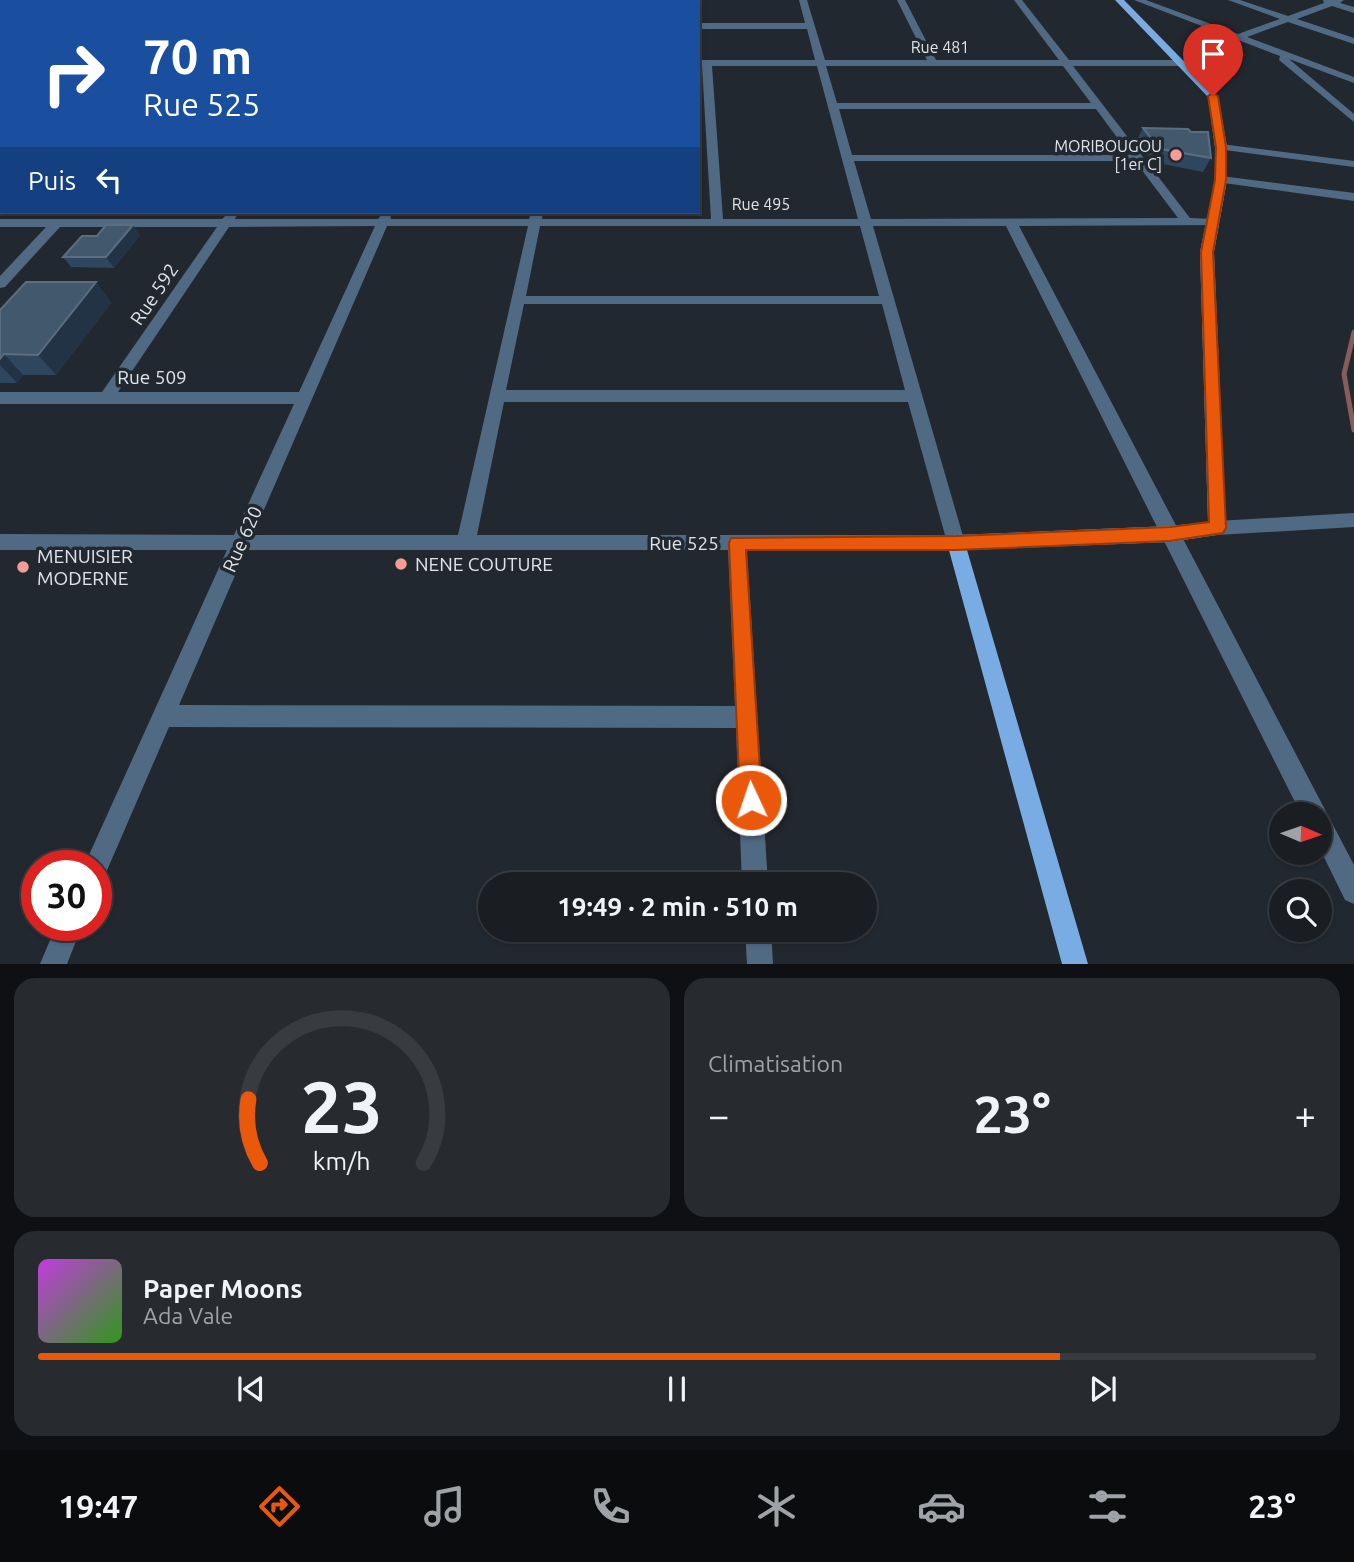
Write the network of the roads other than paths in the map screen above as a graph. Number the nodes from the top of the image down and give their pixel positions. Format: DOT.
graph roads {
  1 [pos="803,0"];
  2 [pos="901,0"];
  3 [pos="1018,0"];
  4 [pos="1119,0"];
  5 [pos="1138,0"];
  6 [pos="1232,0"];
  7 [pos="1332,1"];
  8 [pos="1354,10"];
  9 [pos="1288,19"];
  10 [pos="700,26"];
  11 [pos="810,26"];
  12 [pos="1239,37"];
  13 [pos="1354,41"];
  14 [pos="1271,49"];
  15 [pos="703,63"];
  16 [pos="821,63"];
  17 [pos="933,63"];
  18 [pos="1066,63"];
  19 [pos="1181,63"];
  20 [pos="1354,80"];
  21 [pos="704,106"];
  22 [pos="833,106"];
  23 [pos="1099,106"];
  24 [pos="1354,119"];
  25 [pos="1221,147"];
  26 [pos="848,158"];
  27 [pos="1138,158"];
  28 [pos="1354,164"];
  29 [pos="1221,180"];
  30 [pos="1354,197"];
  31 [pos="673,214"];
  32 [pos="230,217"];
  33 [pos="385,217"];
  34 [pos="536,217"];
  35 [pos="1010,221"];
  36 [pos="1186,221"];
  37 [pos="57,222"];
  38 [pos="683,222"];
  39 [pos="716,222"];
  40 [pos="866,222"];
  41 [pos="1211,222"];
  42 [pos="0,223"];
  43 [pos="0,284"];
  44 [pos="519,300"];
  45 [pos="888,300"];
  46 [pos="498,396"];
  47 [pos="915,396"];
  48 [pos="0,398"];
  49 [pos="106,398"];
  50 [pos="304,398"];
  51 [pos="1351,520"];
  52 [pos="1217,528"];
  53 [pos="1170,534"];
  54 [pos="240,542"];
  55 [pos="466,542"];
  56 [pos="737,543"];
  57 [pos="956,543"];
  58 [pos="3,547"];
  59 [pos="163,716"];
  60 [pos="747,717"];
  61 [pos="1308,802"];
  62 [pos="1332,848"];
  63 [pos="103,850"];
  64 [pos="754,872"];
  65 [pos="1354,891"];
  66 [pos="63,941"];
  67 [pos="759,942"];
  68 [pos="53,964"];
  69 [pos="760,964"];
  70 [pos="1075,964"];
  1 -- 11 [label="street"];
  2 -- 17 [label="street"];
  3 -- 18 [label="street"];
  4 -- 19 [label="main road"];
  5 -- 12 [label="street"];
  6 -- 9 [label="street"];
  7 -- 8 [label="street"];
  7 -- 9 [label="street"];
  9 -- 12 [label="street"];
  9 -- 13 [label="street"];
  10 -- 11 [label="street"];
  11 -- 16 [label="street"];
  12 -- 14 [label="street"];
  14 -- 20 [label="street"];
  14 -- 24 [label="street"];
  15 -- 16 [label="street, Rue 481"];
  15 -- 21 [label="street"];
  16 -- 17 [label="street, Rue 481"];
  16 -- 22 [label="street"];
  17 -- 18 [label="street, Rue 481"];
  18 -- 19 [label="street, Rue 481"];
  18 -- 23 [label="street"];
  19 -- 25 [label="main road"];
  21 -- 39 [label="street"];
  22 -- 23 [label="street"];
  22 -- 26 [label="street"];
  23 -- 27 [label="street"];
  25 -- 28 [label="street"];
  25 -- 29 [label="main road"];
  26 -- 27 [label="street"];
  26 -- 40 [label="street"];
  27 -- 36 [label="street"];
  29 -- 30 [label="street"];
  29 -- 41 [label="main road"];
  31 -- 38 [label="street"];
  32 -- 33 [label="street, Rue 495"];
  32 -- 37 [label="street, Rue 495"];
  32 -- 49 [label="street, Rue 592"];
  33 -- 34 [label="street, Rue 495"];
  33 -- 50 [label="street, Rue 620"];
  34 -- 38 [label="street, Rue 495"];
  34 -- 44 [label="street"];
  35 -- 36 [label="street, Rue 495"];
  35 -- 40 [label="street, Rue 495"];
  35 -- 53 [label="street"];
  36 -- 41 [label="street, Rue 495"];
  37 -- 42 [label="street, Rue 495"];
  37 -- 43 [label="street"];
  38 -- 39 [label="street, Rue 495"];
  39 -- 40 [label="street, Rue 495"];
  40 -- 45 [label="street"];
  41 -- 52 [label="main road"];
  44 -- 45 [label="street"];
  44 -- 46 [label="street"];
  45 -- 47 [label="street"];
  46 -- 47 [label="street"];
  46 -- 55 [label="street"];
  47 -- 57 [label="street"];
  48 -- 49 [label="street, Rue 509"];
  49 -- 50 [label="street, Rue 509"];
  50 -- 54 [label="street, Rue 620"];
  51 -- 52 [label="street"];
  52 -- 53 [label="main road, Rue 525"];
  53 -- 57 [label="main road, Rue 525"];
  53 -- 61 [label="street"];
  54 -- 55 [label="street, Rue 525"];
  54 -- 58 [label="street, Rue 525"];
  54 -- 59 [label="street, Rue 620"];
  55 -- 56 [label="street, Rue 525"];
  56 -- 57 [label="street, Rue 525"];
  56 -- 60 [label="street"];
  57 -- 70 [label="main road"];
  59 -- 60 [label="street"];
  59 -- 63 [label="street, Rue 620"];
  60 -- 64 [label="street"];
  62 -- 65 [label="street"];
  66 -- 68 [label="street"];
  67 -- 69 [label="street"];
}
